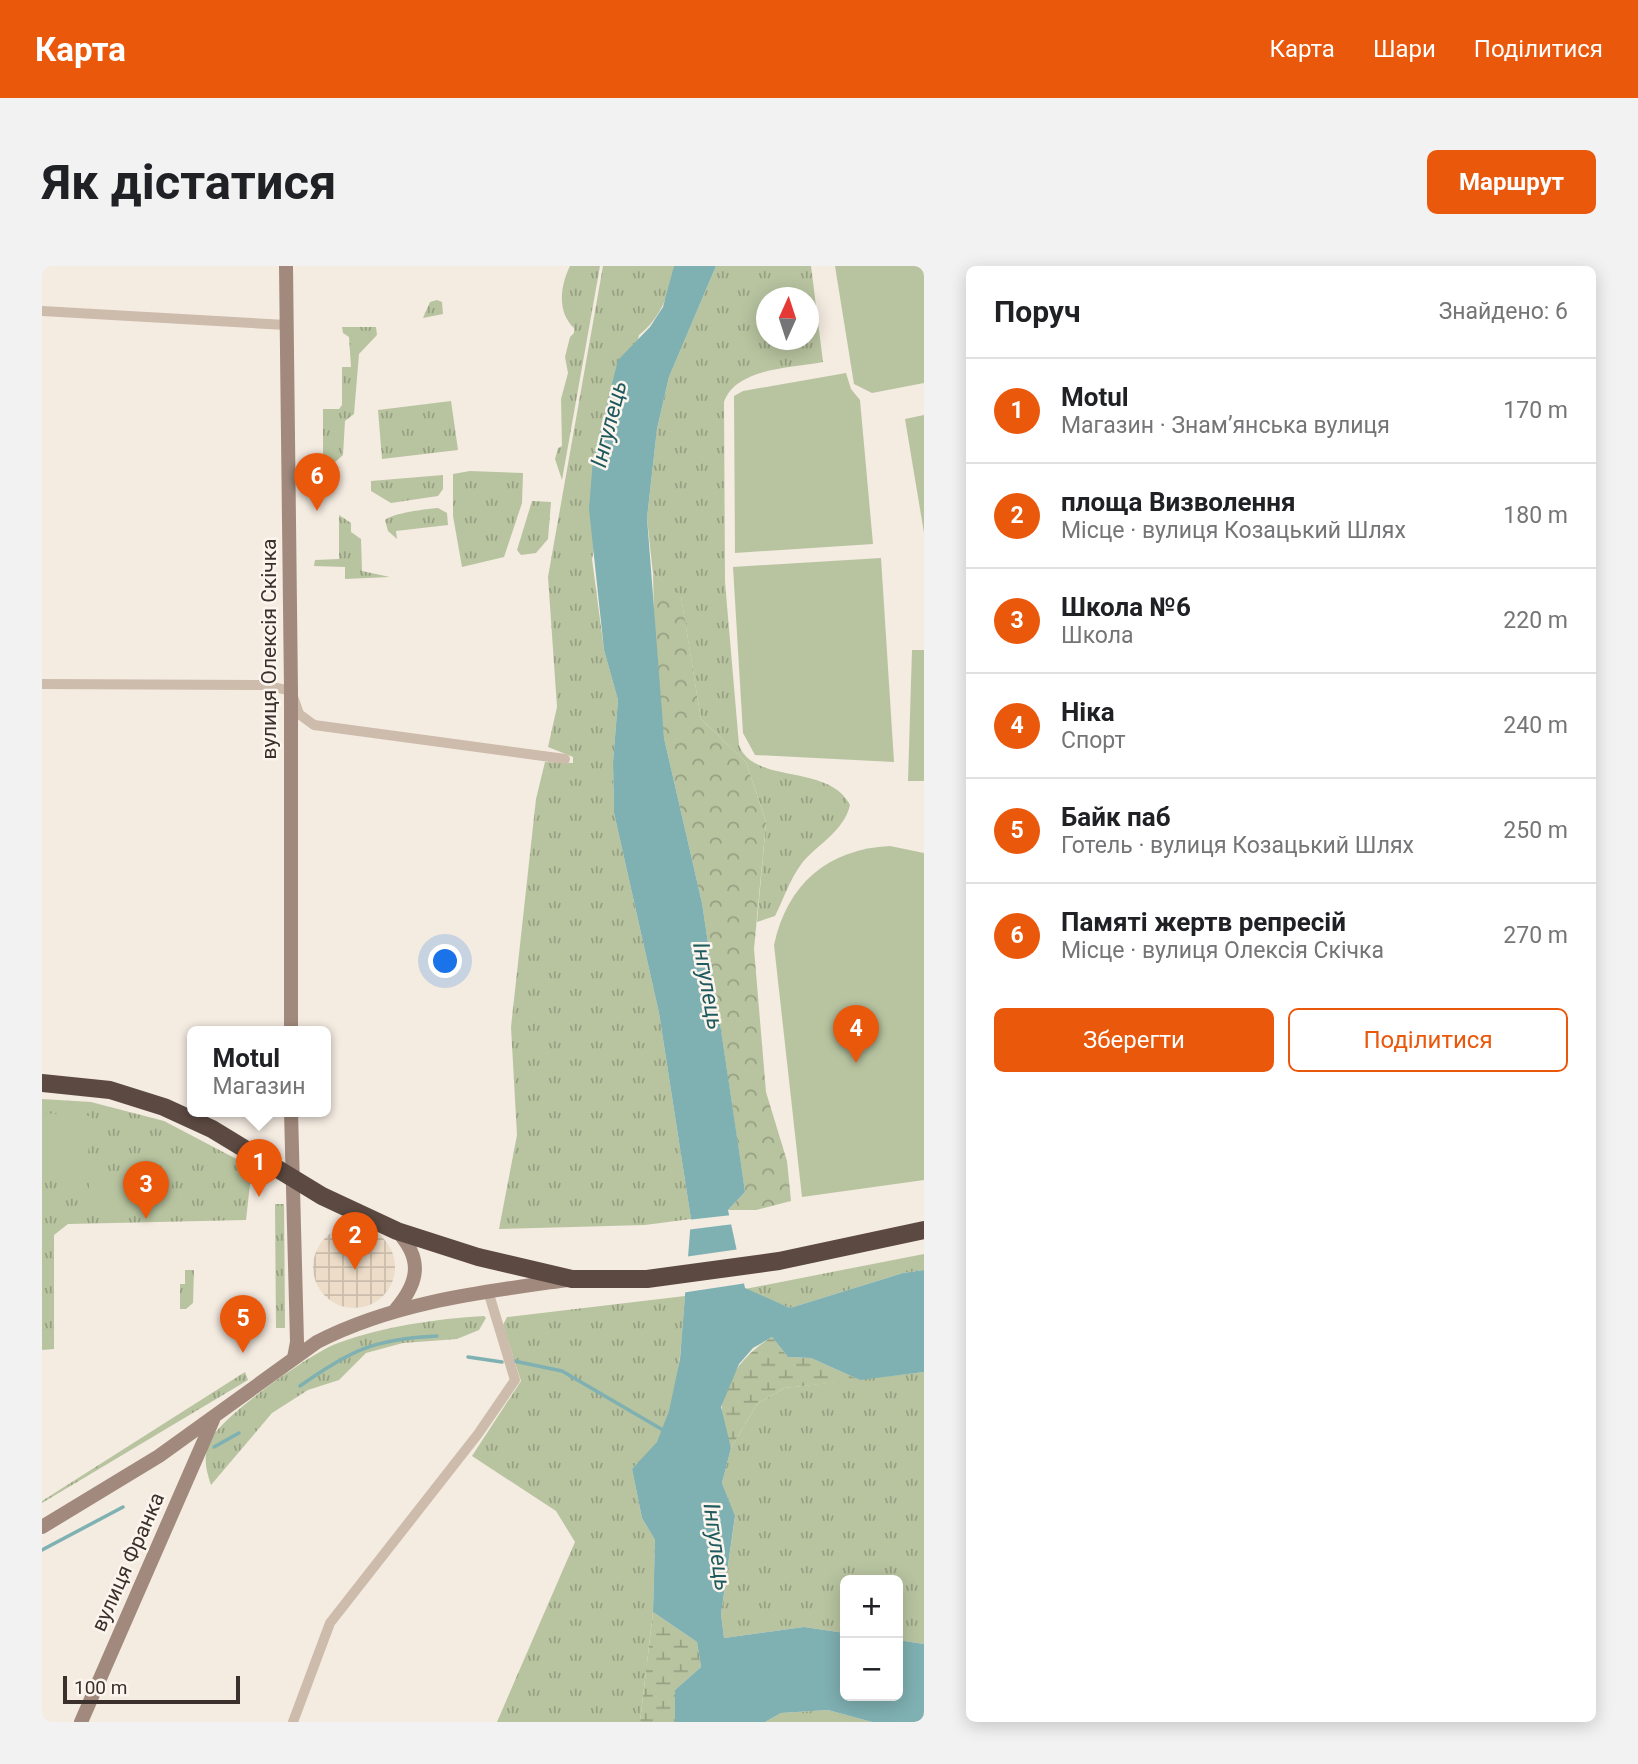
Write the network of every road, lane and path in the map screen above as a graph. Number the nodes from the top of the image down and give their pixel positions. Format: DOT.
graph roads {
  1 [pos="286,266"];
  2 [pos="42,310"];
  3 [pos="286,325"];
  4 [pos="42,684"];
  5 [pos="291,691"];
  6 [pos="565,759"];
  7 [pos="291,1026"];
  8 [pos="42,1083"];
  9 [pos="291,1117"];
  10 [pos="291,1177"];
  11 [pos="924,1230"];
  12 [pos="397,1231"];
  13 [pos="572,1279"];
  14 [pos="488,1291"];
  15 [pos="396,1309"];
  16 [pos="294,1358"];
  17 [pos="214,1419"];
  18 [pos="42,1527"];
  19 [pos="81,1722"];
  20 [pos="293,1722"];
  1 -- 3 [label="street, вулиця Олексія Скічка"];
  2 -- 3 [label="street"];
  3 -- 5 [label="street, вулиця Олексія Скічка"];
  4 -- 5 [label="street"];
  5 -- 6 [label="street"];
  5 -- 7 [label="street, вулиця Олексія Скічка"];
  8 -- 10 [label="highway"];
  9 -- 10 [label="street"];
  10 -- 12 [label="highway"];
  10 -- 16 [label="street"];
  11 -- 13 [label="highway"];
  12 -- 13 [label="highway"];
  12 -- 15 [label="street"];
  13 -- 14 [label="street"];
  14 -- 15 [label="street"];
  14 -- 20 [label="street"];
  15 -- 16 [label="street"];
  16 -- 17 [label="street"];
  17 -- 18 [label="street"];
  17 -- 19 [label="street, вулиця Франка"];
}
